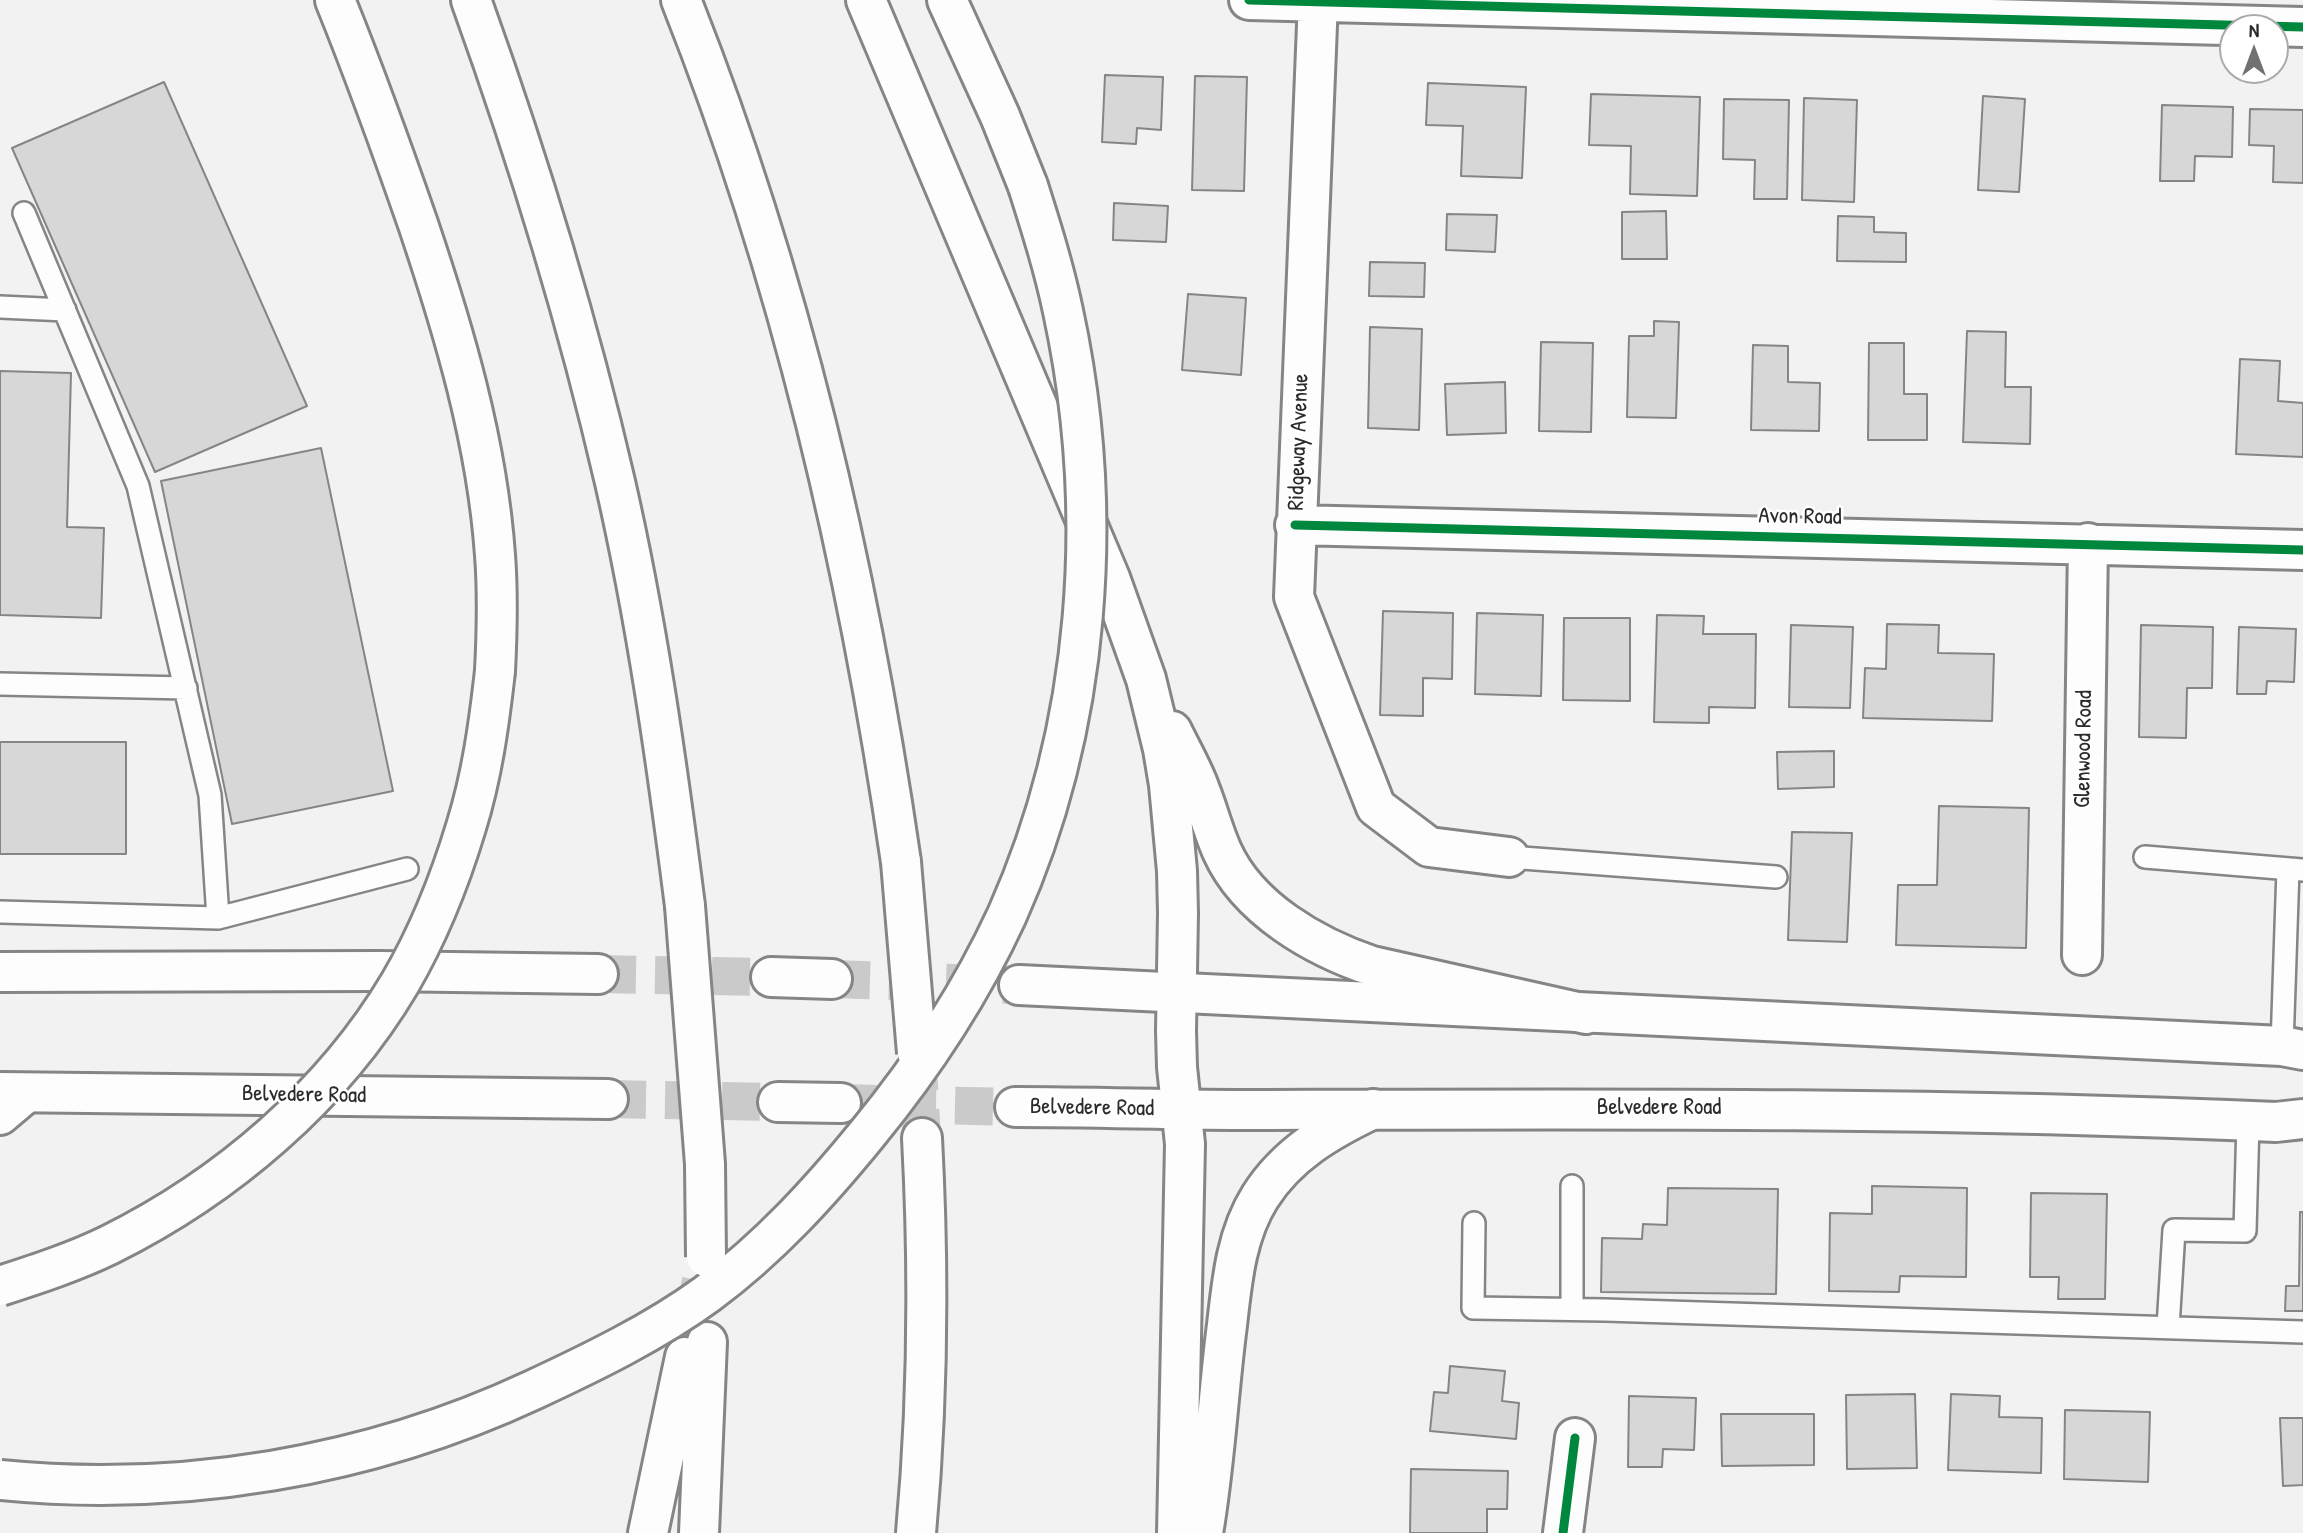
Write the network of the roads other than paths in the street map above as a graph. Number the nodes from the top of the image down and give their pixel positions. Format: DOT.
graph roads {
  1 [pos="335,0"];
  2 [pos="471,0"];
  3 [pos="681,0"];
  4 [pos="866,0"];
  5 [pos="947,0"];
  6 [pos="1249,0"];
  7 [pos="1318,1"];
  8 [pos="2303,27"];
  9 [pos="24,213"];
  10 [pos="0,307"];
  11 [pos="65,310"];
  12 [pos="1295,525"];
  13 [pos="2088,543"];
  14 [pos="2303,550"];
  15 [pos="1146,679"];
  16 [pos="0,684"];
  17 [pos="186,688"];
  18 [pos="1509,857"];
  19 [pos="2145,857"];
  20 [pos="407,869"];
  21 [pos="2296,869"];
  22 [pos="1776,877"];
  23 [pos="0,912"];
  24 [pos="218,918"];
  25 [pos="2082,955"];
  26 [pos="0,972"];
  27 [pos="598,974"];
  28 [pos="771,977"];
  29 [pos="832,979"];
  30 [pos="1019,985"];
  31 [pos="1176,994"];
  32 [pos="1586,1014"];
  33 [pos="2292,1048"];
  34 [pos="917,1053"];
  35 [pos="608,1099"];
  36 [pos="9,1100"];
  37 [pos="778,1102"];
  38 [pos="841,1103"];
  39 [pos="1015,1107"];
  40 [pos="1373,1109"];
  41 [pos="1182,1110"];
  42 [pos="2303,1119"];
  43 [pos="2248,1121"];
  44 [pos="922,1138"];
  45 [pos="1572,1186"];
  46 [pos="1474,1223"];
  47 [pos="705,1271"];
  48 [pos="0,1286"];
  49 [pos="1572,1309"];
  50 [pos="2168,1327"];
  51 [pos="2303,1332"];
  52 [pos="1575,1438"];
  53 [pos="0,1480"];
  54 [pos="648,1533"];
  55 [pos="699,1533"];
  56 [pos="916,1533"];
  57 [pos="1177,1533"];
  58 [pos="1203,1533"];
  59 [pos="1563,1533"];
  1 -- 48 [label="main road, bridge"];
  2 -- 47 [label="main road, bridge"];
  3 -- 34 [label="main road, bridge"];
  4 -- 15 [label="main road"];
  5 -- 53 [label="main road, bridge"];
  6 -- 7 [label="main road"];
  7 -- 8 [label="main road"];
  7 -- 12 [label="main road, Ridgeway Avenue"];
  9 -- 11 [label="lane"];
  10 -- 11 [label="lane"];
  11 -- 17 [label="lane"];
  12 -- 13 [label="main road, Avon Road"];
  12 -- 18 [label="main road, Ridgeway Avenue"];
  13 -- 14 [label="main road, Avon Road"];
  13 -- 25 [label="main road, Glenwood Road"];
  15 -- 31 [label="main road"];
  15 -- 32 [label="main road"];
  16 -- 17 [label="lane"];
  17 -- 24 [label="lane"];
  18 -- 22 [label="lane"];
  19 -- 21 [label="lane"];
  20 -- 24 [label="lane"];
  21 -- 33 [label="lane"];
  23 -- 24 [label="lane"];
  26 -- 27 [label="main road"];
  28 -- 29 [label="main road"];
  30 -- 31 [label="main road"];
  31 -- 32 [label="main road"];
  31 -- 41 [label="main road"];
  32 -- 33 [label="main road"];
  35 -- 36 [label="main road, Belvedere Road"];
  37 -- 38 [label="main road"];
  39 -- 41 [label="main road, Belvedere Road"];
  40 -- 41 [label="main road, Belvedere Road"];
  40 -- 43 [label="main road, Belvedere Road"];
  40 -- 58 [label="main road"];
  41 -- 57 [label="main road"];
  42 -- 43 [label="main road, Belvedere Road"];
  43 -- 50 [label="lane"];
  44 -- 56 [label="main road"];
  45 -- 49 [label="lane"];
  46 -- 49 [label="lane"];
  49 -- 50 [label="lane"];
  50 -- 51 [label="lane"];
  52 -- 59 [label="main road"];
  54 -- 55 [label="main road"];
}
